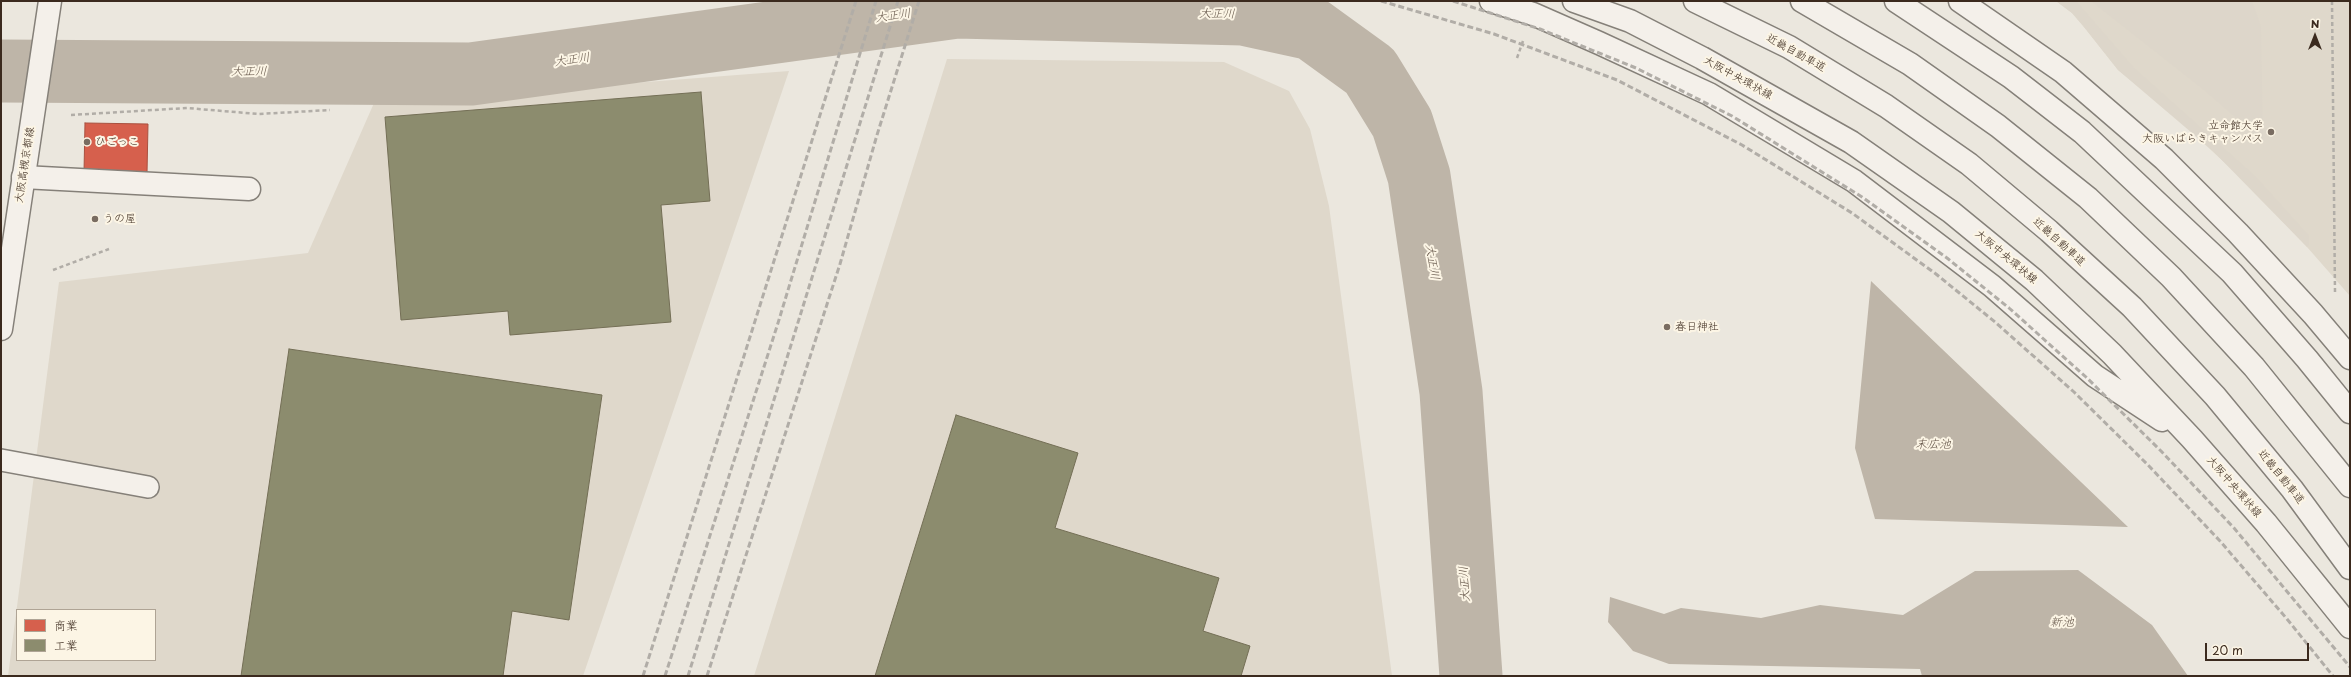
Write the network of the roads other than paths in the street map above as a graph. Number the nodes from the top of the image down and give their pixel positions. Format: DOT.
graph roads {
  1 [pos="1491,1"];
  2 [pos="1574,1"];
  3 [pos="1694,1"];
  4 [pos="1802,1"];
  5 [pos="1896,1"];
  6 [pos="1960,1"];
  7 [pos="49,7"];
  8 [pos="23,177"];
  9 [pos="249,189"];
  10 [pos="1,329"];
  11 [pos="2350,358"];
  12 [pos="2350,412"];
  13 [pos="2192,439"];
  14 [pos="1,460"];
  15 [pos="2350,486"];
  16 [pos="148,487"];
  17 [pos="2350,568"];
  18 [pos="2350,627"];
  1 -- 13 [label="main road"];
  2 -- 13 [label="main road, 大阪中央環状線"];
  3 -- 17 [label="main road, 近畿自動車道"];
  4 -- 15 [label="main road"];
  5 -- 12 [label="main road"];
  6 -- 11 [label="main road"];
  7 -- 8 [label="main road, 大阪高槻京都線"];
  8 -- 9 [label="main road"];
  8 -- 10 [label="main road, 大阪高槻京都線"];
  13 -- 18 [label="main road, 大阪中央環状線"];
  14 -- 16 [label="lane"];
}
